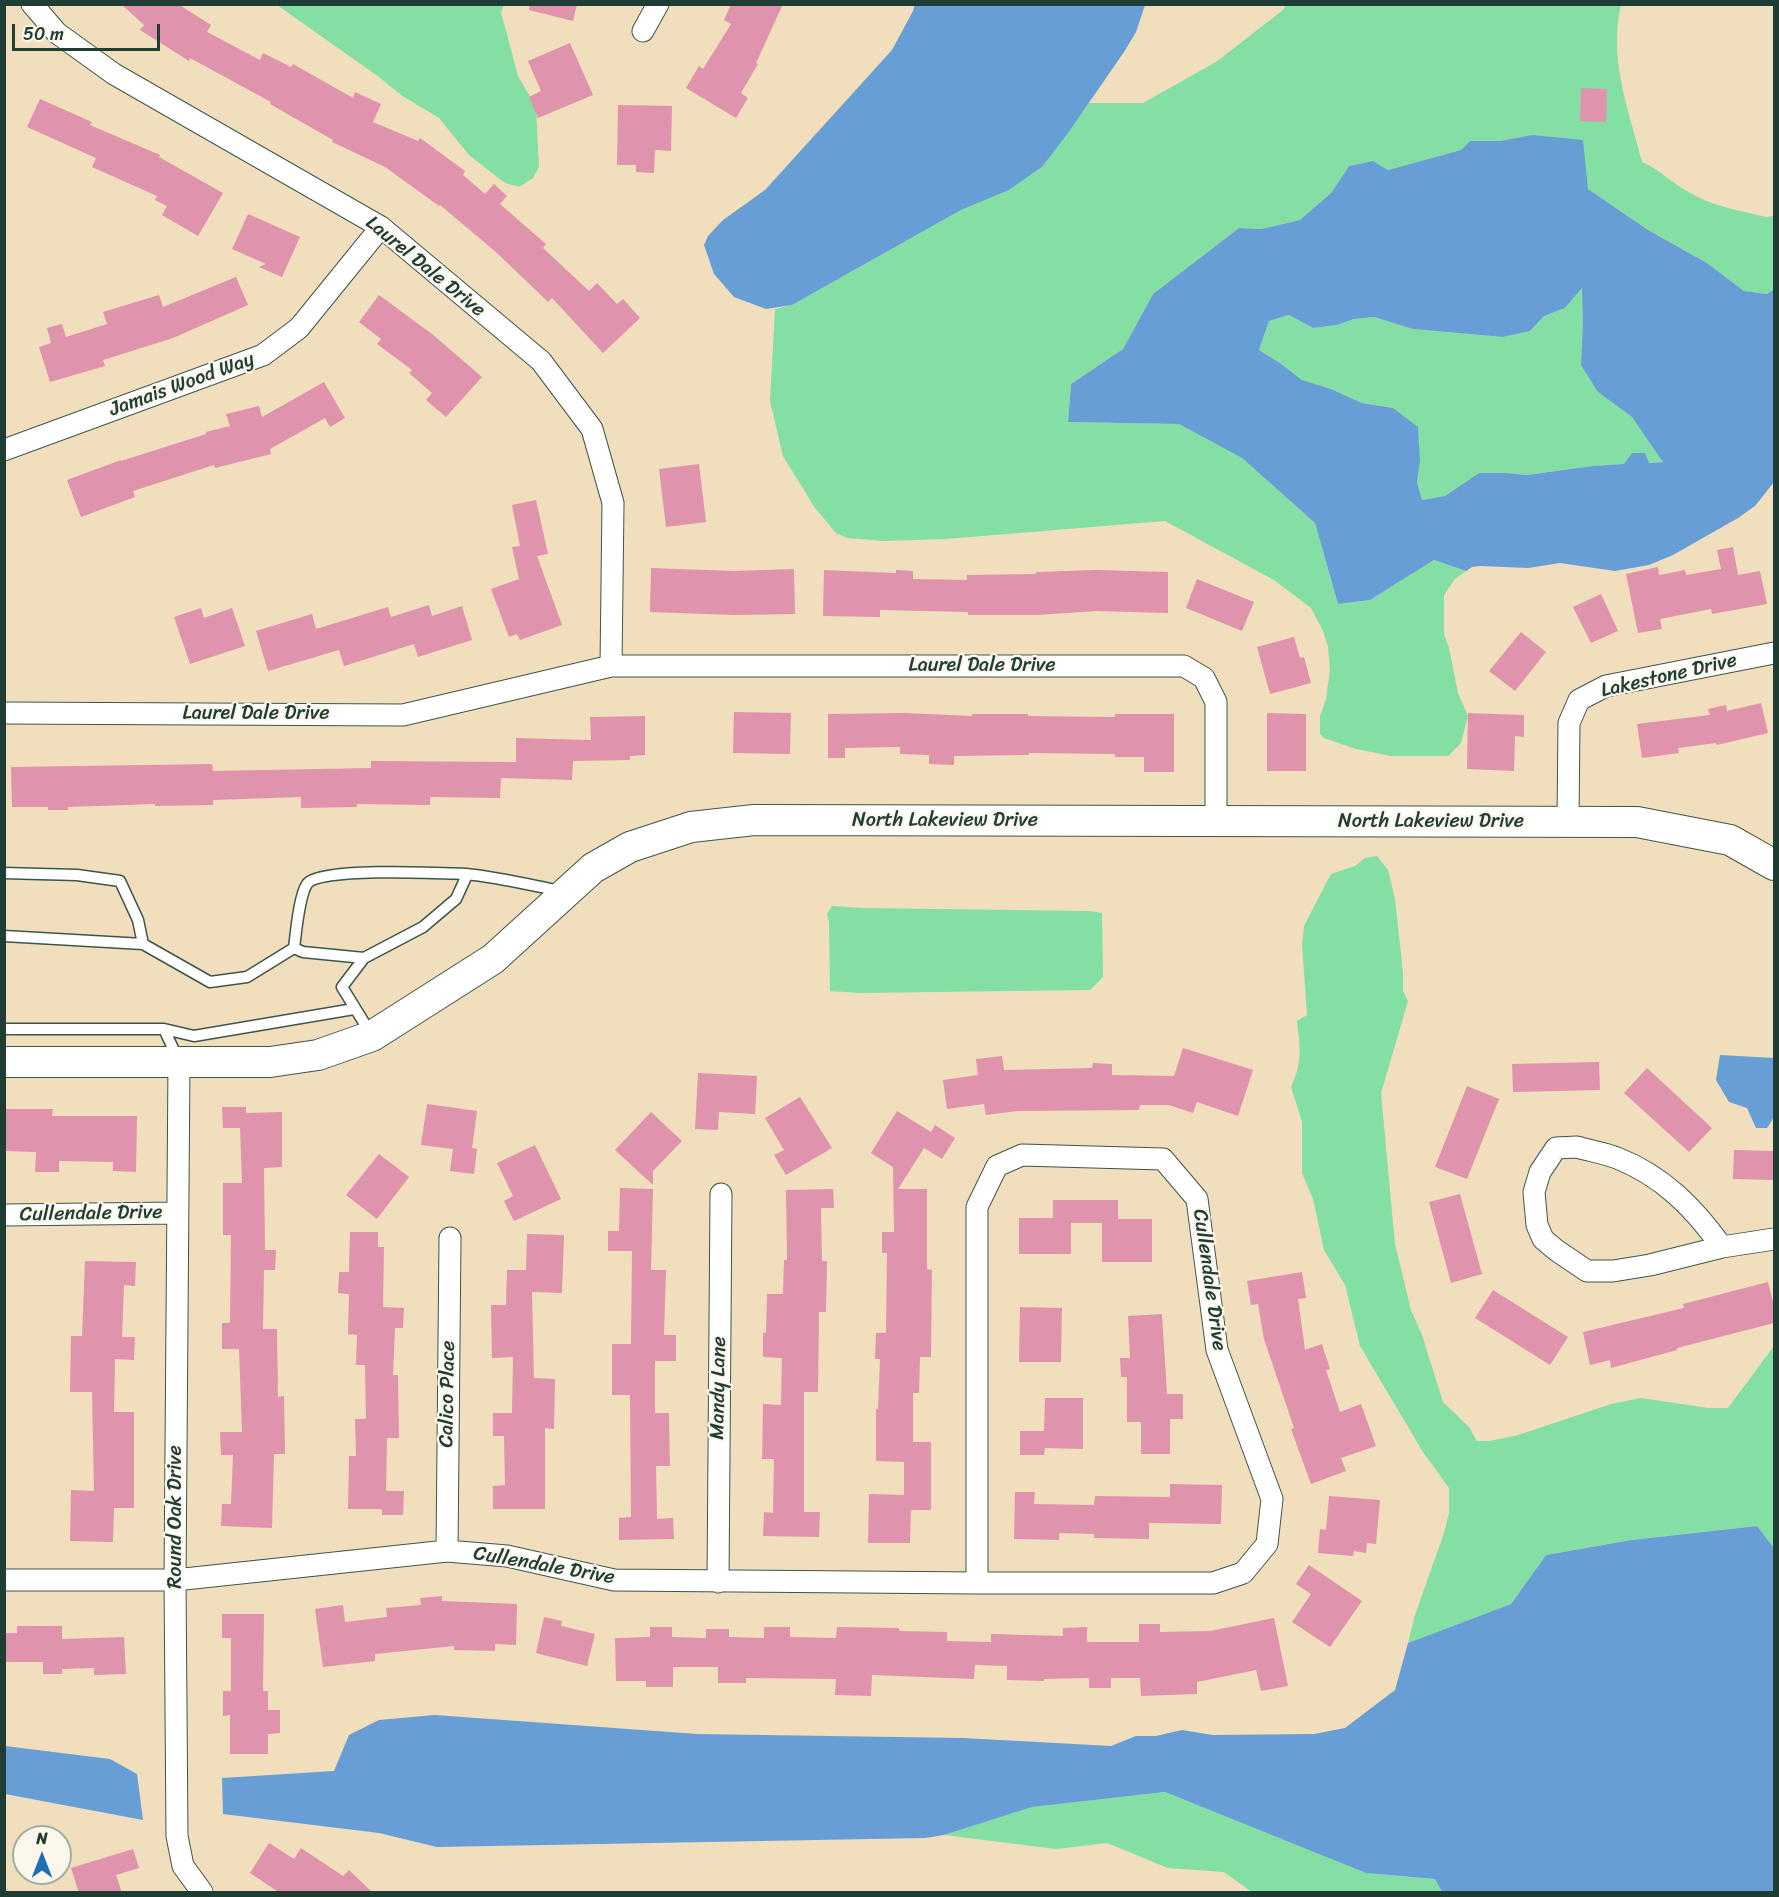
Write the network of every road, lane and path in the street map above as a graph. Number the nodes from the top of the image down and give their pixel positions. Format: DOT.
graph roads {
  1 [pos="32,4"];
  2 [pos="658,4"];
  3 [pos="644,31"];
  4 [pos="381,227"];
  5 [pos="4,450"];
  6 [pos="1774,653"];
  7 [pos="611,666"];
  8 [pos="4,713"];
  9 [pos="1568,821"];
  10 [pos="1216,822"];
  11 [pos="1774,864"];
  12 [pos="4,873"];
  13 [pos="467,874"];
  14 [pos="567,892"];
  15 [pos="4,936"];
  16 [pos="143,944"];
  17 [pos="294,948"];
  18 [pos="364,958"];
  19 [pos="354,1009"];
  20 [pos="4,1029"];
  21 [pos="164,1029"];
  22 [pos="372,1036"];
  23 [pos="4,1062"];
  24 [pos="179,1062"];
  25 [pos="721,1194"];
  26 [pos="177,1213"];
  27 [pos="4,1215"];
  28 [pos="450,1238"];
  29 [pos="1774,1239"];
  30 [pos="1722,1247"];
  31 [pos="447,1551"];
  32 [pos="4,1580"];
  33 [pos="175,1580"];
  34 [pos="718,1582"];
  35 [pos="976,1583"];
  36 [pos="202,1893"];
  1 -- 4 [label="street, Laurel Dale Drive"];
  2 -- 3 [label="street"];
  4 -- 5 [label="street, Jamais Wood Way"];
  4 -- 7 [label="street, Laurel Dale Drive"];
  6 -- 9 [label="street, Lakestone Drive"];
  7 -- 8 [label="street, Laurel Dale Drive"];
  7 -- 10 [label="street, Laurel Dale Drive"];
  9 -- 10 [label="street, North Lakeview Drive"];
  9 -- 11 [label="street, North Lakeview Drive"];
  10 -- 14 [label="street, North Lakeview Drive"];
  12 -- 16 [label="lane"];
  13 -- 14 [label="lane"];
  13 -- 17 [label="lane"];
  13 -- 18 [label="lane"];
  14 -- 22 [label="street, North Lakeview Drive"];
  15 -- 16 [label="lane"];
  16 -- 17 [label="lane"];
  17 -- 18 [label="lane"];
  18 -- 19 [label="lane"];
  19 -- 21 [label="lane"];
  19 -- 22 [label="lane"];
  20 -- 21 [label="lane"];
  21 -- 24 [label="lane"];
  22 -- 24 [label="street, North Lakeview Drive"];
  23 -- 24 [label="street, North Lakeview Drive"];
  24 -- 26 [label="street, Round Oak Drive"];
  25 -- 34 [label="street, Mandy Lane"];
  26 -- 27 [label="street, Cullendale Drive"];
  26 -- 33 [label="street, Round Oak Drive"];
  28 -- 31 [label="street, Calico Place"];
  29 -- 30 [label="street"];
  30 -- 30 [label="street"];
  31 -- 33 [label="street, Cullendale Drive"];
  31 -- 34 [label="street, Cullendale Drive"];
  32 -- 33 [label="street, Cullendale Drive"];
  33 -- 36 [label="street, Round Oak Drive"];
  34 -- 35 [label="street, Cullendale Drive"];
  35 -- 35 [label="street, Cullendale Drive"];
}
